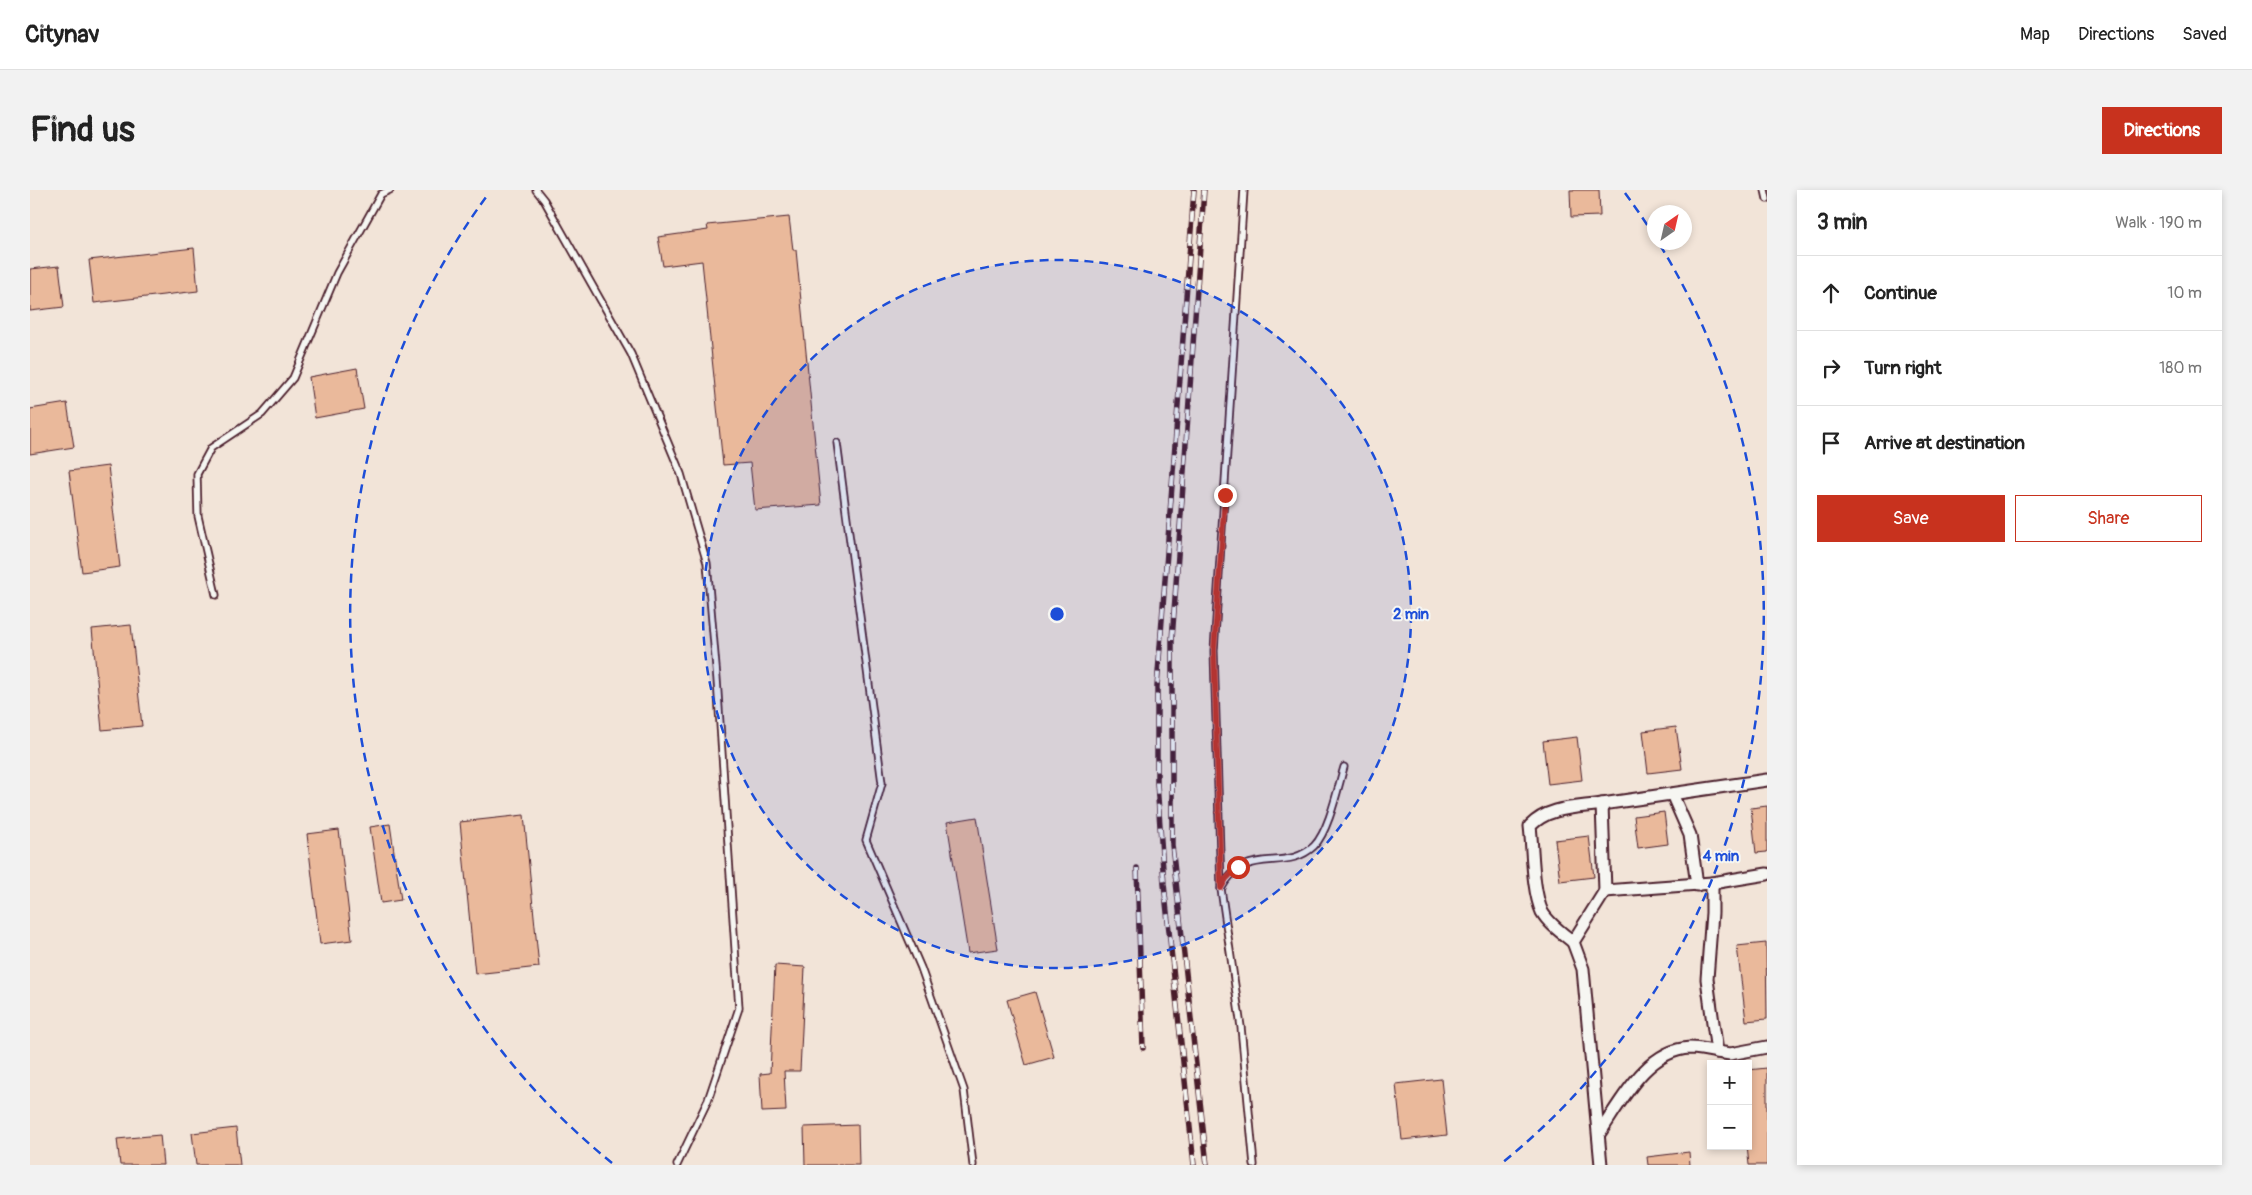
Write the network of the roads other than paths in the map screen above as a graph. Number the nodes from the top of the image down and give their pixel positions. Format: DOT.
graph roads {
  1 [pos="390,190"];
  2 [pos="536,190"];
  3 [pos="1244,190"];
  4 [pos="1765,190"];
  5 [pos="1767,199"];
  6 [pos="837,442"];
  7 [pos="216,595"];
  8 [pos="1344,767"];
  9 [pos="1767,780"];
  10 [pos="1672,794"];
  11 [pos="1602,804"];
  12 [pos="1767,874"];
  13 [pos="1712,884"];
  14 [pos="1697,885"];
  15 [pos="1221,888"];
  16 [pos="1605,891"];
  17 [pos="1573,942"];
  18 [pos="1767,1047"];
  19 [pos="1717,1052"];
  20 [pos="1599,1134"];
  21 [pos="677,1165"];
  22 [pos="973,1165"];
  23 [pos="1254,1165"];
  24 [pos="1601,1165"];
  1 -- 7 [label="lane"];
  2 -- 21 [label="lane"];
  3 -- 15 [label="lane"];
  4 -- 5 [label="lane"];
  6 -- 22 [label="lane"];
  8 -- 15 [label="lane"];
  9 -- 10 [label="street"];
  10 -- 11 [label="street"];
  10 -- 14 [label="street"];
  11 -- 16 [label="street"];
  11 -- 17 [label="street"];
  12 -- 13 [label="street"];
  13 -- 14 [label="street"];
  13 -- 19 [label="street"];
  14 -- 16 [label="street"];
  15 -- 23 [label="lane"];
  16 -- 17 [label="street"];
  17 -- 20 [label="street"];
  18 -- 19 [label="street"];
  19 -- 20 [label="street"];
  20 -- 24 [label="street"];
}
